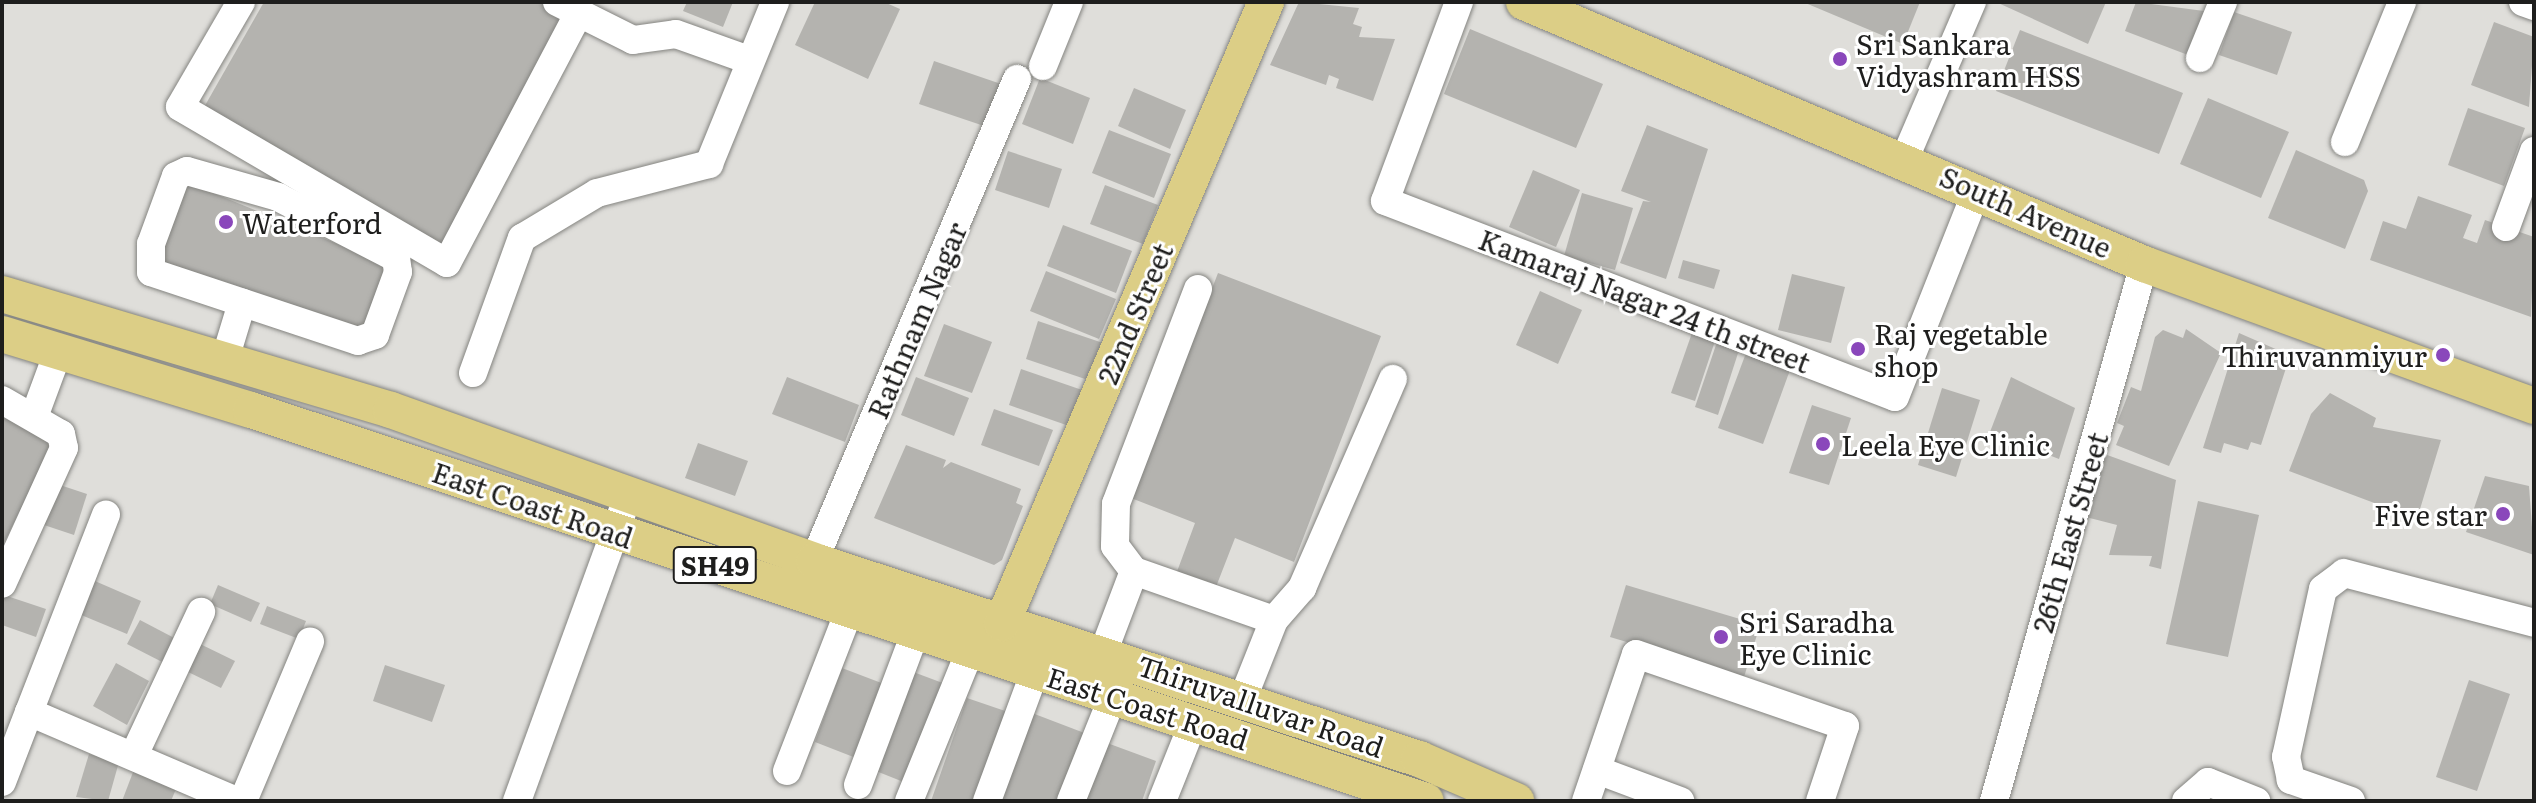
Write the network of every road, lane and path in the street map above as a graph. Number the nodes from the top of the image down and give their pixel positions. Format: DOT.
graph roads {
  1 [pos="241,2"];
  2 [pos="775,2"];
  3 [pos="1069,2"];
  4 [pos="1266,2"];
  5 [pos="1459,2"];
  6 [pos="1524,2"];
  7 [pos="1972,2"];
  8 [pos="2223,2"];
  9 [pos="2402,2"];
  10 [pos="2523,2"];
  11 [pos="2534,6"];
  12 [pos="568,8"];
  13 [pos="2200,58"];
  14 [pos="749,60"];
  15 [pos="1043,66"];
  16 [pos="1017,79"];
  17 [pos="2345,142"];
  18 [pos="2534,151"];
  19 [pos="1905,158"];
  20 [pos="1977,190"];
  21 [pos="2506,227"];
  22 [pos="2144,264"];
  23 [pos="1198,289"];
  24 [pos="2,294"];
  25 [pos="250,306"];
  26 [pos="2,334"];
  27 [pos="58,352"];
  28 [pos="233,362"];
  29 [pos="473,373"];
  30 [pos="1393,379"];
  31 [pos="2,400"];
  32 [pos="2534,406"];
  33 [pos="34,417"];
  34 [pos="629,493"];
  35 [pos="106,514"];
  36 [pos="614,531"];
  37 [pos="814,561"];
  38 [pos="1134,571"];
  39 [pos="2,584"];
  40 [pos="849,611"];
  41 [pos="201,612"];
  42 [pos="1274,620"];
  43 [pos="1002,623"];
  44 [pos="2534,623"];
  45 [pos="915,633"];
  46 [pos="310,642"];
  47 [pos="970,651"];
  48 [pos="1103,653"];
  49 [pos="1153,667"];
  50 [pos="1035,671"];
  51 [pos="1243,698"];
  52 [pos="1126,700"];
  53 [pos="29,712"];
  54 [pos="1202,723"];
  55 [pos="135,753"];
  56 [pos="1597,770"];
  57 [pos="787,771"];
  58 [pos="2,782"];
  59 [pos="858,785"];
  60 [pos="240,801"];
  61 [pos="517,801"];
  62 [pos="909,801"];
  63 [pos="987,801"];
  64 [pos="1071,801"];
  65 [pos="1162,801"];
  66 [pos="1181,801"];
  67 [pos="1426,801"];
  68 [pos="1516,801"];
  69 [pos="1586,801"];
  70 [pos="1680,801"];
  71 [pos="1820,801"];
  72 [pos="1994,801"];
  73 [pos="2186,801"];
  74 [pos="2256,801"];
  75 [pos="2351,801"];
  1 -- 12 [label="street"];
  2 -- 14 [label="street"];
  3 -- 15 [label="street"];
  4 -- 43 [label="main road, 22nd Street"];
  5 -- 20 [label="street, Kamaraj Nagar 24 th street"];
  6 -- 19 [label="main road, South Avenue"];
  7 -- 19 [label="street"];
  8 -- 13 [label="street"];
  9 -- 17 [label="street"];
  10 -- 11 [label="street"];
  12 -- 14 [label="street"];
  14 -- 29 [label="street"];
  16 -- 37 [label="street, Rathnam Nagar"];
  18 -- 21 [label="street"];
  19 -- 20 [label="main road, South Avenue"];
  20 -- 22 [label="main road, South Avenue"];
  22 -- 32 [label="main road, South Avenue"];
  22 -- 72 [label="street, 26th East Street"];
  23 -- 38 [label="street"];
  24 -- 28 [label="main road, East Coast Road / SH49"];
  25 -- 25 [label="street"];
  25 -- 28 [label="street"];
  26 -- 27 [label="main road, East Coast Road / SH49"];
  27 -- 33 [label="street"];
  27 -- 36 [label="main road, East Coast Road / SH49"];
  28 -- 34 [label="main road, East Coast Road / SH49"];
  30 -- 42 [label="street"];
  31 -- 33 [label="street"];
  33 -- 39 [label="street"];
  34 -- 36 [label="street"];
  34 -- 37 [label="main road, East Coast Road / SH49"];
  35 -- 53 [label="street"];
  36 -- 40 [label="main road, East Coast Road / SH49"];
  36 -- 61 [label="street"];
  37 -- 43 [label="main road, East Coast Road / SH49"];
  38 -- 42 [label="street"];
  38 -- 48 [label="street"];
  40 -- 45 [label="main road, East Coast Road / SH49"];
  40 -- 57 [label="street"];
  41 -- 55 [label="street"];
  42 -- 51 [label="street"];
  43 -- 48 [label="main road, Thiruvalluvar Road / SH49"];
  44 -- 75 [label="street"];
  45 -- 47 [label="main road, East Coast Road / SH49"];
  45 -- 59 [label="street"];
  46 -- 60 [label="street"];
  47 -- 50 [label="main road, East Coast Road / SH49"];
  47 -- 62 [label="street"];
  48 -- 49 [label="main road, Thiruvalluvar Road / SH49"];
  49 -- 51 [label="main road, Thiruvalluvar Road / SH49"];
  49 -- 52 [label="main road"];
  50 -- 52 [label="main road, East Coast Road / SH49"];
  50 -- 63 [label="street"];
  51 -- 68 [label="main road, Thiruvalluvar Road / SH49"];
  52 -- 54 [label="main road, East Coast Road / SH49"];
  52 -- 64 [label="street"];
  53 -- 55 [label="street"];
  53 -- 58 [label="street"];
  54 -- 65 [label="street"];
  54 -- 66 [label="street"];
  54 -- 67 [label="main road, East Coast Road / SH49"];
  55 -- 60 [label="street"];
  56 -- 69 [label="street"];
  56 -- 70 [label="street"];
  56 -- 71 [label="street"];
  73 -- 74 [label="street"];
}
